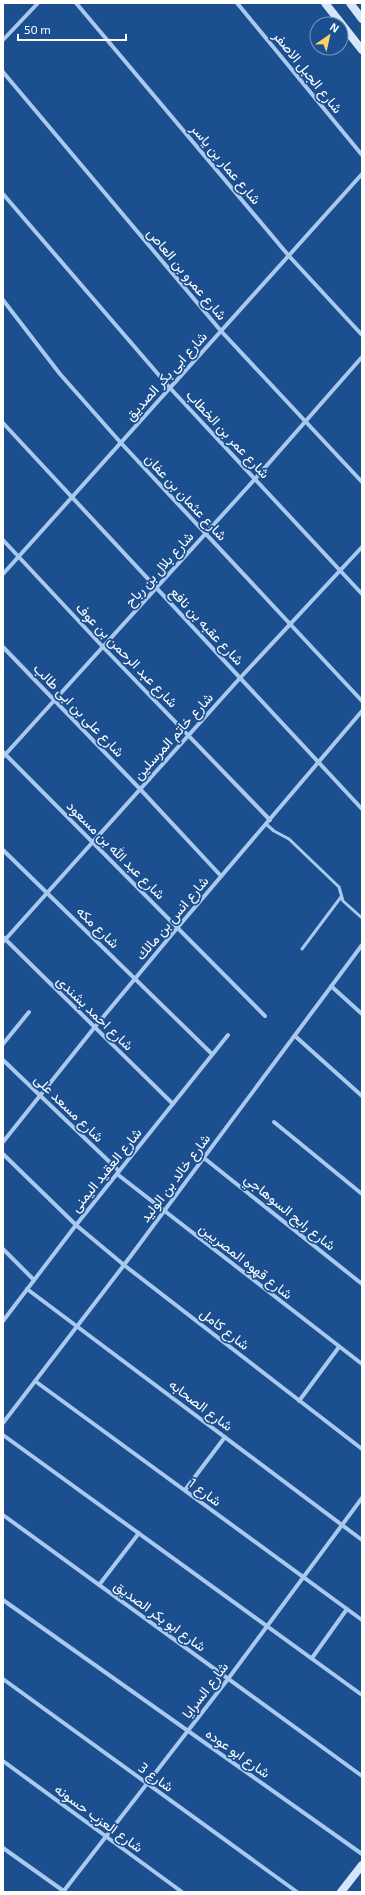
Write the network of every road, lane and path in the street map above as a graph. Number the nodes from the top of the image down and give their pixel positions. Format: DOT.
graph roads {
  1 [pos="38,3"];
  2 [pos="76,3"];
  3 [pos="237,3"];
  4 [pos="326,3"];
  5 [pos="350,3"];
  6 [pos="362,18"];
  7 [pos="3,40"];
  8 [pos="362,50"];
  9 [pos="3,72"];
  10 [pos="362,155"];
  11 [pos="362,174"];
  12 [pos="3,194"];
  13 [pos="289,256"];
  14 [pos="3,300"];
  15 [pos="221,331"];
  16 [pos="362,335"];
  17 [pos="362,358"];
  18 [pos="170,388"];
  19 [pos="306,422"];
  20 [pos="3,424"];
  21 [pos="121,443"];
  22 [pos="255,479"];
  23 [pos="362,482"];
  24 [pos="72,498"];
  25 [pos="206,534"];
  26 [pos="3,540"];
  27 [pos="362,546"];
  28 [pos="19,556"];
  29 [pos="340,570"];
  30 [pos="3,574"];
  31 [pos="156,589"];
  32 [pos="362,594"];
  33 [pos="290,624"];
  34 [pos="3,647"];
  35 [pos="103,647"];
  36 [pos="240,678"];
  37 [pos="56,700"];
  38 [pos="362,701"];
  39 [pos="362,712"];
  40 [pos="188,736"];
  41 [pos="4,755"];
  42 [pos="318,763"];
  43 [pos="140,789"];
  44 [pos="362,809"];
  45 [pos="270,820"];
  46 [pos="266,824"];
  47 [pos="91,843"];
  48 [pos="3,850"];
  49 [pos="221,876"];
  50 [pos="46,892"];
  51 [pos="340,897"];
  52 [pos="362,918"];
  53 [pos="178,927"];
  54 [pos="4,940"];
  55 [pos="362,945"];
  56 [pos="302,949"];
  57 [pos="135,978"];
  58 [pos="331,986"];
  59 [pos="29,1012"];
  60 [pos="362,1014"];
  61 [pos="265,1016"];
  62 [pos="94,1028"];
  63 [pos="228,1035"];
  64 [pos="294,1036"];
  65 [pos="3,1044"];
  66 [pos="212,1054"];
  67 [pos="3,1060"];
  68 [pos="40,1096"];
  69 [pos="362,1096"];
  70 [pos="173,1104"];
  71 [pos="274,1122"];
  72 [pos="3,1142"];
  73 [pos="3,1154"];
  74 [pos="204,1158"];
  75 [pos="118,1173"];
  76 [pos="362,1194"];
  77 [pos="164,1211"];
  78 [pos="76,1225"];
  79 [pos="3,1249"];
  80 [pos="124,1265"];
  81 [pos="34,1280"];
  82 [pos="362,1284"];
  83 [pos="27,1289"];
  84 [pos="3,1321"];
  85 [pos="77,1326"];
  86 [pos="340,1347"];
  87 [pos="362,1364"];
  88 [pos="35,1381"];
  89 [pos="299,1401"];
  90 [pos="3,1423"];
  91 [pos="3,1434"];
  92 [pos="225,1437"];
  93 [pos="362,1449"];
  94 [pos="184,1490"];
  95 [pos="362,1498"];
  96 [pos="3,1515"];
  97 [pos="342,1525"];
  98 [pos="139,1533"];
  99 [pos="362,1540"];
  100 [pos="303,1577"];
  101 [pos="99,1585"];
  102 [pos="3,1600"];
  103 [pos="347,1609"];
  104 [pos="362,1620"];
  105 [pos="267,1626"];
  106 [pos="312,1658"];
  107 [pos="3,1679"];
  108 [pos="228,1679"];
  109 [pos="362,1695"];
  110 [pos="188,1731"];
  111 [pos="3,1761"];
  112 [pos="362,1776"];
  113 [pos="147,1784"];
  114 [pos="107,1837"];
  115 [pos="3,1848"];
  116 [pos="362,1854"];
  117 [pos="361,1870"];
  118 [pos="64,1892"];
  119 [pos="182,1892"];
  120 [pos="297,1892"];
  121 [pos="341,1892"];
  1 -- 7 [label="street"];
  2 -- 13 [label="street, شارع عمار بن ياسر"];
  3 -- 10 [label="street, شارع الجبل الاصفر"];
  4 -- 8 [label="street"];
  5 -- 6 [label="street"];
  9 -- 15 [label="street, شارع عمرو بن العاص"];
  11 -- 13 [label="street, شارع ابى بكر الصديق"];
  12 -- 18 [label="street, شارع عمر بن الخطاب"];
  13 -- 15 [label="street, شارع ابى بكر الصديق"];
  13 -- 16 [label="street, شارع عمار بن ياسر"];
  14 -- 21 [label="street, شارع عثمان بن عفان"];
  15 -- 18 [label="street, شارع ابى بكر الصديق"];
  15 -- 19 [label="street, شارع عمرو بن العاص"];
  17 -- 19 [label="street, شارع بلال بن رباح"];
  18 -- 21 [label="street, شارع ابى بكر الصديق"];
  18 -- 22 [label="street, شارع عمر بن الخطاب"];
  19 -- 22 [label="street, شارع بلال بن رباح"];
  19 -- 23 [label="street, شارع عمرو بن العاص"];
  20 -- 24 [label="street, شارع عقبه بن نافع"];
  21 -- 24 [label="street, شارع ابى بكر الصديق"];
  21 -- 25 [label="street, شارع عثمان بن عفان"];
  22 -- 25 [label="street, شارع بلال بن رباح"];
  22 -- 29 [label="street, شارع عمر بن الخطاب"];
  24 -- 28 [label="street, شارع ابى بكر الصديق"];
  24 -- 31 [label="street, شارع عقبه بن نافع"];
  25 -- 31 [label="street, شارع بلال بن رباح"];
  25 -- 33 [label="street, شارع عثمان بن عفان"];
  26 -- 28 [label="street, شارع عبد الرحمن بن عوف"];
  27 -- 29 [label="street, شارع خاتم المرسلين"];
  28 -- 30 [label="street, شارع ابى بكر الصديق"];
  28 -- 35 [label="street, شارع عبد الرحمن بن عوف"];
  29 -- 32 [label="street, شارع عمر بن الخطاب"];
  29 -- 33 [label="street, شارع خاتم المرسلين"];
  31 -- 35 [label="street, شارع بلال بن رباح"];
  31 -- 36 [label="street, شارع عقبه بن نافع"];
  33 -- 36 [label="street, شارع خاتم المرسلين"];
  33 -- 38 [label="street, شارع عثمان بن عفان"];
  34 -- 37 [label="street, شارع على بن ابى طالب"];
  35 -- 37 [label="street, شارع بلال بن رباح"];
  35 -- 40 [label="street, شارع عبد الرحمن بن عوف"];
  36 -- 40 [label="street, شارع خاتم المرسلين"];
  36 -- 42 [label="street, شارع عقبه بن نافع"];
  37 -- 41 [label="street, شارع بلال بن رباح"];
  37 -- 43 [label="street, شارع على بن ابى طالب"];
  39 -- 42 [label="street, شارع انس بن مالك"];
  40 -- 43 [label="street, شارع خاتم المرسلين"];
  40 -- 45 [label="street, شارع عبد الرحمن بن عوف"];
  41 -- 47 [label="street, شارع عبد الله بن مسعود"];
  42 -- 44 [label="street, شارع عقبه بن نافع"];
  42 -- 45 [label="street, شارع انس بن مالك"];
  43 -- 47 [label="street, شارع خاتم المرسلين"];
  43 -- 49 [label="street, شارع على بن ابى طالب"];
  45 -- 46 [label="street, شارع انس بن مالك"];
  46 -- 49 [label="street, شارع انس بن مالك"];
  46 -- 51 [label="lane"];
  47 -- 50 [label="street, شارع خاتم المرسلين"];
  47 -- 53 [label="street, شارع عبد الله بن مسعود"];
  48 -- 50 [label="street, شارع مكه"];
  49 -- 53 [label="street, شارع انس بن مالك"];
  50 -- 54 [label="street, شارع خاتم المرسلين"];
  50 -- 57 [label="street, شارع مكه"];
  51 -- 52 [label="lane"];
  51 -- 56 [label="lane"];
  53 -- 57 [label="street, شارع انس بن مالك"];
  53 -- 61 [label="street, شارع عبد الله بن مسعود"];
  54 -- 62 [label="street, شارع احمد بشندى"];
  55 -- 58 [label="street, شارع خالد بن الوليد"];
  57 -- 62 [label="street, شارع انس بن مالك"];
  57 -- 66 [label="street, شارع مكه"];
  58 -- 60 [label="street"];
  58 -- 64 [label="street, شارع خالد بن الوليد"];
  59 -- 65 [label="street"];
  62 -- 68 [label="street, شارع انس بن مالك"];
  62 -- 70 [label="street, شارع احمد بشندى"];
  63 -- 66 [label="street, شارع العقيد اليمنى"];
  64 -- 69 [label="street"];
  64 -- 74 [label="street, شارع خالد بن الوليد"];
  66 -- 70 [label="street, شارع العقيد اليمنى"];
  67 -- 68 [label="street, شارع مسعد على"];
  68 -- 72 [label="street, شارع انس بن مالك"];
  68 -- 75 [label="street, شارع مسعد على"];
  70 -- 75 [label="street, شارع العقيد اليمنى"];
  71 -- 76 [label="street"];
  73 -- 78 [label="street, شارع كامل"];
  74 -- 77 [label="street, شارع خالد بن الوليد"];
  74 -- 82 [label="street, شارع رابح السوهاجي"];
  75 -- 77 [label="street, شارع قهوه المصريين"];
  75 -- 78 [label="street, شارع العقيد اليمنى"];
  77 -- 80 [label="street, شارع خالد بن الوليد"];
  77 -- 86 [label="street, شارع قهوه المصريين"];
  78 -- 80 [label="street, شارع كامل"];
  78 -- 81 [label="street, شارع العقيد اليمنى"];
  79 -- 81 [label="street"];
  80 -- 85 [label="street, شارع خالد بن الوليد"];
  80 -- 89 [label="street, شارع كامل"];
  81 -- 83 [label="street, شارع العقيد اليمنى"];
  83 -- 84 [label="street, شارع العقيد اليمنى"];
  83 -- 85 [label="street, شارع الصحابه"];
  85 -- 88 [label="street, شارع خالد بن الوليد"];
  85 -- 92 [label="street, شارع الصحابه"];
  86 -- 87 [label="street, شارع قهوه المصريين"];
  86 -- 89 [label="street"];
  88 -- 90 [label="street, شارع خالد بن الوليد"];
  88 -- 94 [label="street, شارع 1"];
  89 -- 93 [label="street, شارع كامل"];
  91 -- 98 [label="street"];
  92 -- 94 [label="street"];
  92 -- 97 [label="street, شارع الصحابه"];
  94 -- 100 [label="street, شارع 1"];
  95 -- 97 [label="street, شارع السرايا"];
  96 -- 101 [label="street, شارع ابو بكر الصديق"];
  97 -- 99 [label="street, شارع الصحابه"];
  97 -- 100 [label="street, شارع السرايا"];
  98 -- 101 [label="street"];
  98 -- 105 [label="street"];
  100 -- 103 [label="street, شارع 1"];
  100 -- 105 [label="street, شارع السرايا"];
  101 -- 108 [label="street, شارع ابو بكر الصديق"];
  102 -- 110 [label="street, شارع ابو عوده"];
  103 -- 104 [label="street, شارع 1"];
  103 -- 106 [label="street"];
  105 -- 106 [label="street"];
  105 -- 108 [label="street, شارع السرايا"];
  106 -- 109 [label="street"];
  107 -- 113 [label="street, شارع 3"];
  108 -- 110 [label="street, شارع السرايا"];
  108 -- 112 [label="street, شارع ابو بكر الصديق"];
  110 -- 113 [label="street, شارع السرايا"];
  110 -- 116 [label="street, شارع ابو عوده"];
  111 -- 114 [label="street, شارع العزب حسونه"];
  113 -- 114 [label="street, شارع السرايا"];
  113 -- 120 [label="street, شارع 3"];
  114 -- 118 [label="street, شارع السرايا"];
  114 -- 119 [label="street, شارع العزب حسونه"];
  115 -- 118 [label="street"];
  117 -- 121 [label="street"];
}
